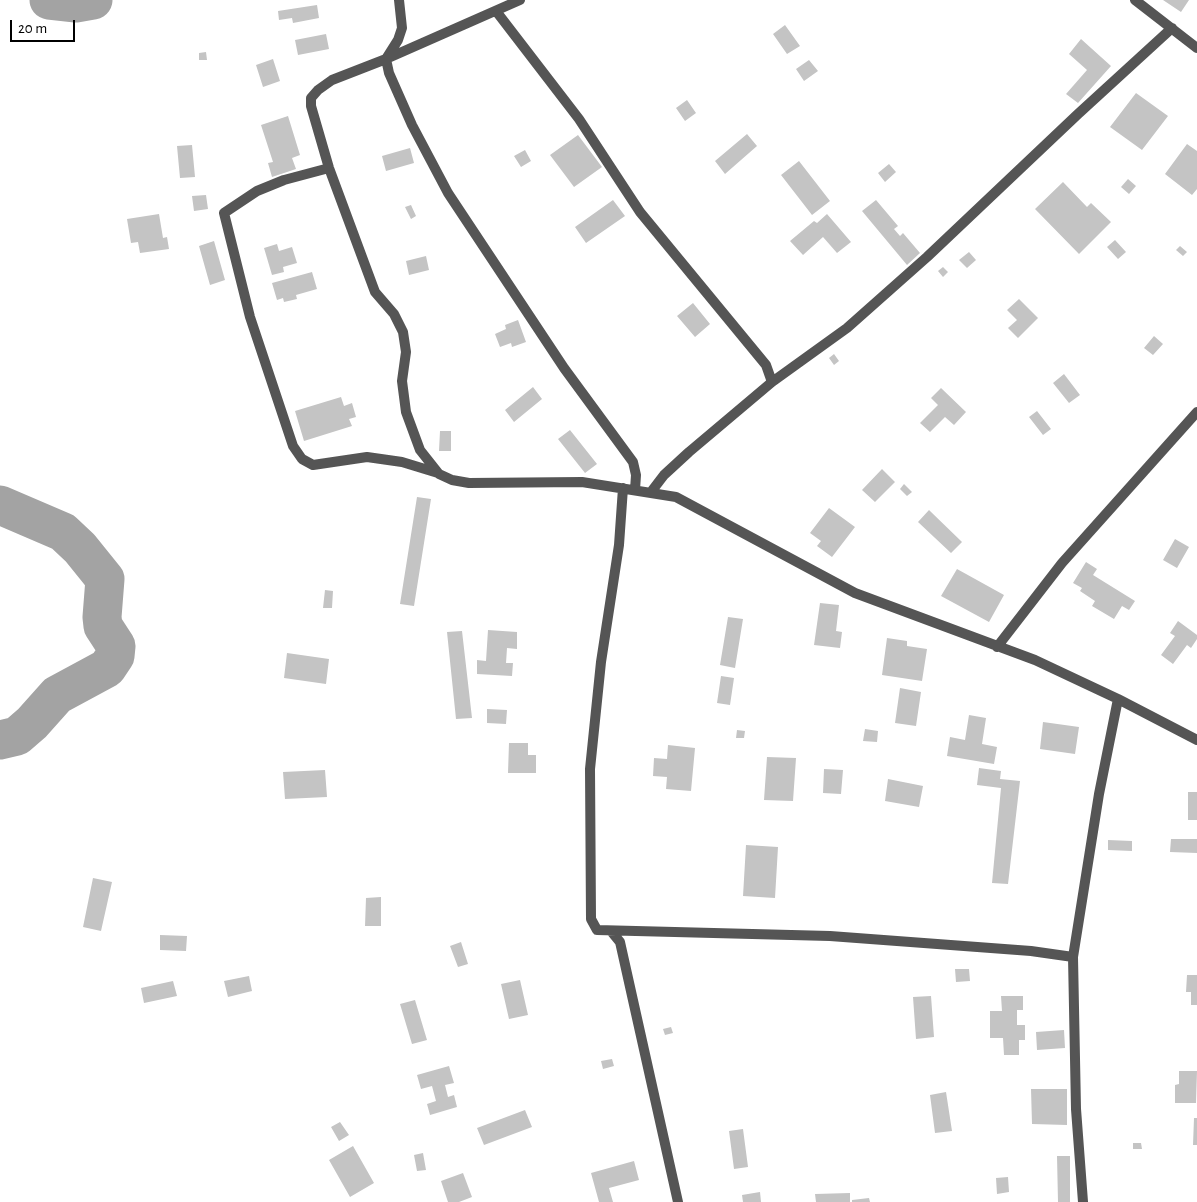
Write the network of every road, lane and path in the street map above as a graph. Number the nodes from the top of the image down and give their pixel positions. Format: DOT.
graph roads {
  1 [pos="399,0"];
  2 [pos="520,0"];
  3 [pos="1135,0"];
  4 [pos="496,11"];
  5 [pos="1172,28"];
  6 [pos="1197,48"];
  7 [pos="386,59"];
  8 [pos="329,168"];
  9 [pos="772,382"];
  10 [pos="1197,412"];
  11 [pos="439,474"];
  12 [pos="623,488"];
  13 [pos="635,490"];
  14 [pos="651,492"];
  15 [pos="997,647"];
  16 [pos="1118,699"];
  17 [pos="1197,740"];
  18 [pos="611,931"];
  19 [pos="1073,957"];
  20 [pos="678,1202"];
  21 [pos="1083,1202"];
  1 -- 7 [label="street"];
  2 -- 4 [label="street"];
  3 -- 5 [label="street"];
  4 -- 7 [label="street"];
  4 -- 9 [label="street"];
  5 -- 6 [label="street"];
  5 -- 9 [label="street"];
  7 -- 8 [label="street"];
  7 -- 13 [label="street"];
  8 -- 11 [label="street"];
  8 -- 11 [label="street"];
  9 -- 14 [label="street"];
  10 -- 15 [label="street"];
  11 -- 12 [label="street"];
  12 -- 13 [label="street"];
  12 -- 18 [label="street"];
  13 -- 14 [label="street"];
  14 -- 15 [label="street"];
  15 -- 16 [label="street"];
  16 -- 17 [label="street"];
  16 -- 19 [label="street"];
  18 -- 19 [label="street"];
  18 -- 20 [label="street"];
  19 -- 21 [label="street"];
}
